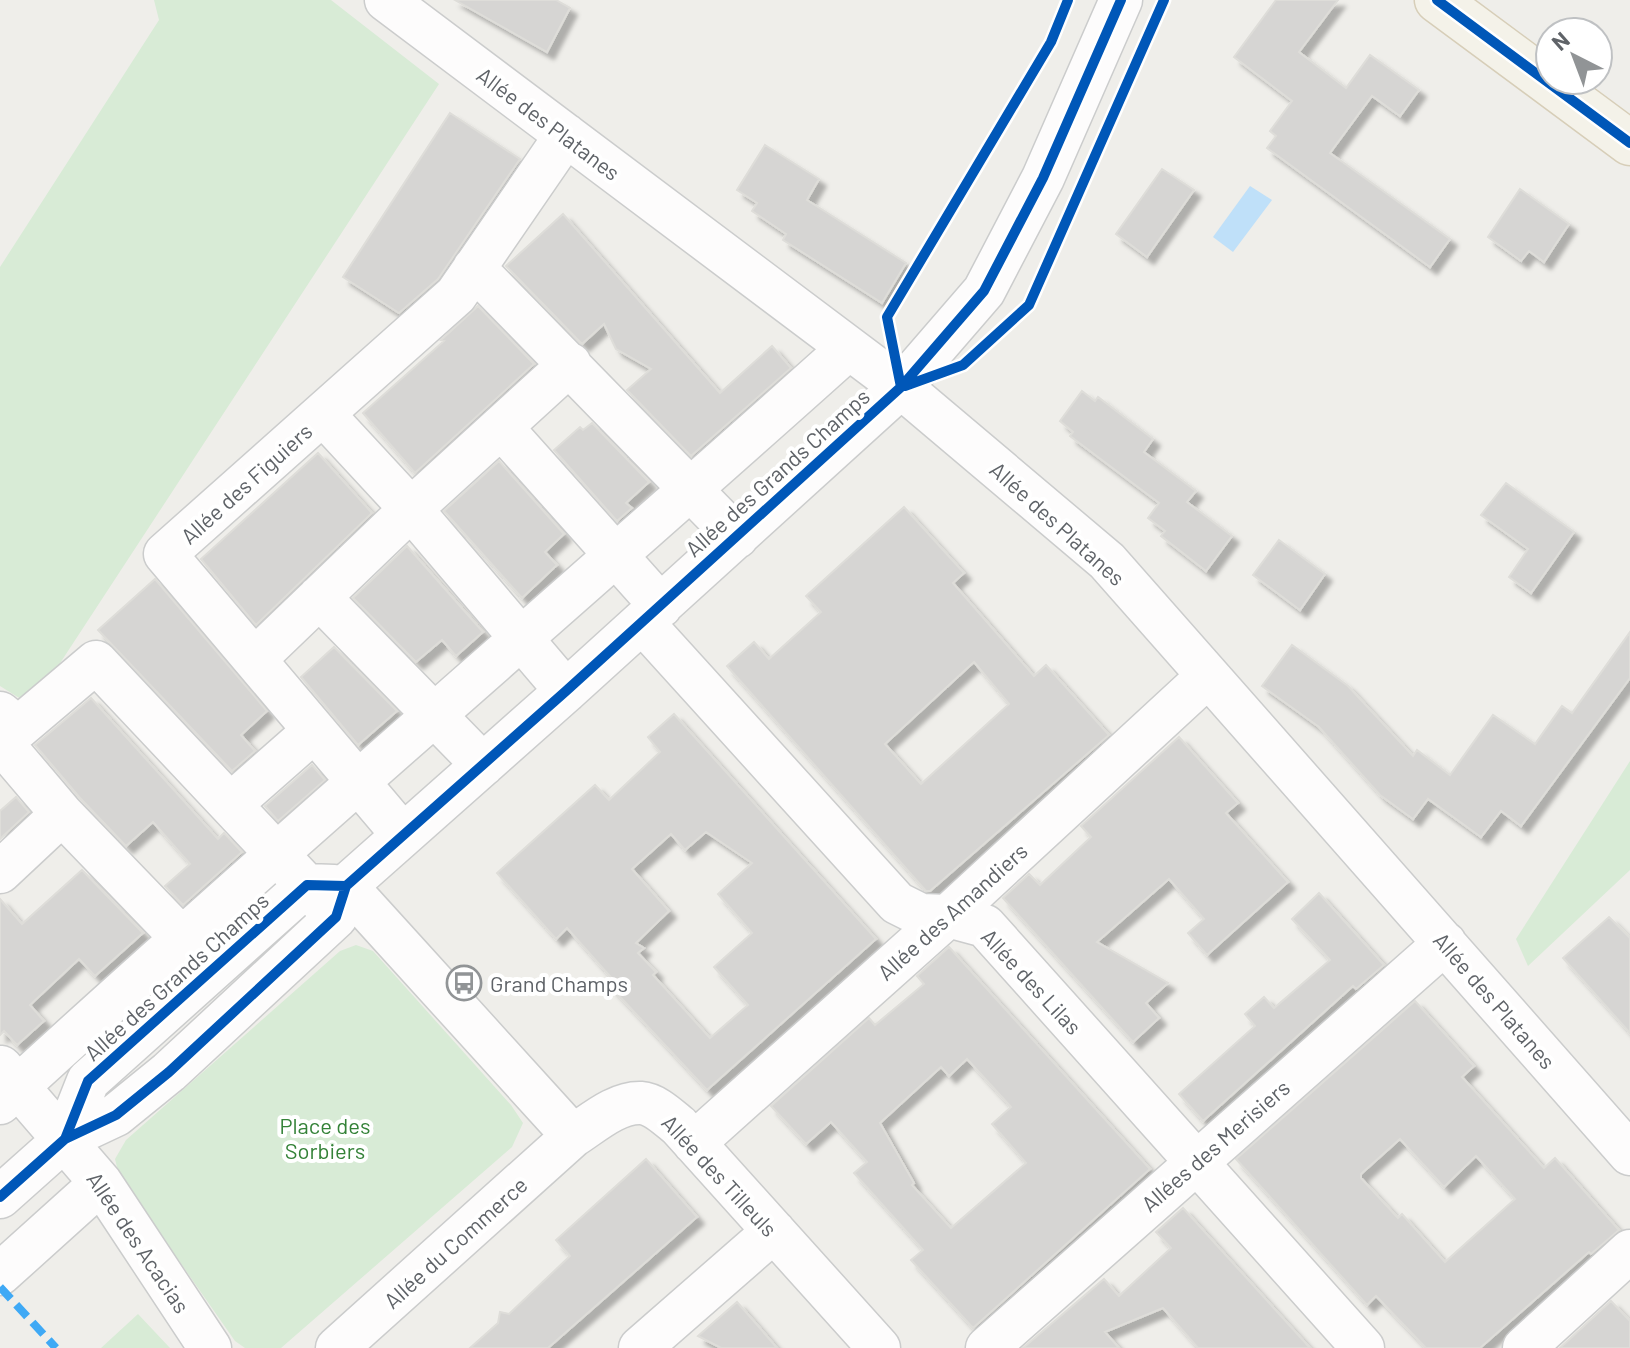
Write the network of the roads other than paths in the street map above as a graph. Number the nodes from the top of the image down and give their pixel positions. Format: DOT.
graph roads {
  1 [pos="386,0"];
  2 [pos="1121,0"];
  3 [pos="1437,0"];
  4 [pos="566,135"];
  5 [pos="1630,143"];
  6 [pos="474,268"];
  7 [pos="849,348"];
  8 [pos="570,364"];
  9 [pos="901,387"];
  10 [pos="323,414"];
  11 [pos="501,427"];
  12 [pos="690,490"];
  13 [pos="411,509"];
  14 [pos="737,537"];
  15 [pos="616,557"];
  16 [pos="319,597"];
  17 [pos="652,614"];
  18 [pos="521,639"];
  19 [pos="255,659"];
  20 [pos="1208,676"];
  21 [pos="566,691"];
  22 [pos="0,713"];
  23 [pos="435,716"];
  24 [pos="314,731"];
  25 [pos="0,741"];
  26 [pos="483,765"];
  27 [pos="358,782"];
  28 [pos="231,804"];
  29 [pos="62,814"];
  30 [pos="403,835"];
  31 [pos="279,854"];
  32 [pos="0,872"];
  33 [pos="330,896"];
  34 [pos="948,916"];
  35 [pos="182,937"];
  36 [pos="1445,943"];
  37 [pos="212,971"];
  38 [pos="240,1003"];
  39 [pos="6,1085"];
  40 [pos="573,1136"];
  41 [pos="65,1139"];
  42 [pos="694,1143"];
  43 [pos="1630,1154"];
  44 [pos="1195,1162"];
  45 [pos="101,1183"];
  46 [pos="0,1197"];
  47 [pos="774,1231"];
  48 [pos="1630,1251"];
  49 [pos="0,1274"];
  50 [pos="210,1348"];
  51 [pos="337,1348"];
  52 [pos="640,1348"];
  53 [pos="879,1348"];
  54 [pos="987,1348"];
  55 [pos="1363,1348"];
  56 [pos="1524,1348"];
  1 -- 4 [label="street, Allée des Platanes"];
  2 -- 9 [label="street, Allée des Grands Champs"];
  3 -- 5 [label="main road"];
  4 -- 6 [label="street, Allée des Figuiers"];
  4 -- 7 [label="street, Allée des Platanes"];
  6 -- 8 [label="street"];
  6 -- 10 [label="street, Allée des Figuiers"];
  7 -- 9 [label="street, Allée des Platanes"];
  7 -- 12 [label="street"];
  8 -- 11 [label="street"];
  8 -- 12 [label="street"];
  9 -- 14 [label="street, Allée des Grands Champs"];
  9 -- 20 [label="street, Allée des Platanes"];
  10 -- 13 [label="street"];
  10 -- 19 [label="street, Allée des Figuiers"];
  11 -- 13 [label="street"];
  11 -- 15 [label="street, Allée des Lilas"];
  12 -- 14 [label="street"];
  12 -- 15 [label="street"];
  13 -- 16 [label="street"];
  13 -- 18 [label="street"];
  14 -- 17 [label="street, Allée des Grands Champs"];
  15 -- 17 [label="street, Allée des Lilas"];
  15 -- 18 [label="street"];
  16 -- 19 [label="street"];
  16 -- 23 [label="street"];
  17 -- 21 [label="street, Allée des Grands Champs"];
  17 -- 34 [label="street, Allée des Lilas"];
  18 -- 21 [label="street"];
  18 -- 23 [label="street"];
  19 -- 24 [label="street, Allée des Figuiers"];
  20 -- 34 [label="street, Allée des Amandiers"];
  20 -- 36 [label="street, Allée des Platanes"];
  21 -- 26 [label="street, Allée des Grands Champs"];
  22 -- 28 [label="street"];
  23 -- 26 [label="street"];
  23 -- 27 [label="street"];
  24 -- 27 [label="street, Allée des Figuiers"];
  24 -- 28 [label="street"];
  25 -- 29 [label="street"];
  26 -- 30 [label="street, Allée des Grands Champs"];
  27 -- 30 [label="street, Allée des Figuiers"];
  27 -- 31 [label="street"];
  28 -- 31 [label="street"];
  29 -- 32 [label="street"];
  29 -- 35 [label="street"];
  30 -- 33 [label="street, Allée des Grands Champs"];
  31 -- 33 [label="street"];
  31 -- 35 [label="street"];
  33 -- 37 [label="street, Allée des Grands Champs"];
  33 -- 38 [label="street, Allée des Grands Champs"];
  33 -- 40 [label="street"];
  34 -- 42 [label="street, Allée des Amandiers"];
  34 -- 44 [label="street, Allée des Lilas"];
  35 -- 37 [label="street"];
  35 -- 39 [label="street"];
  36 -- 43 [label="street, Allée des Platanes"];
  36 -- 44 [label="street, Allées des Merisiers"];
  37 -- 38 [label="street"];
  37 -- 41 [label="street, Allée des Grands Champs"];
  38 -- 41 [label="street, Allée des Grands Champs"];
  39 -- 41 [label="street, Allée des Acacias"];
  40 -- 42 [label="street, Allée des Tilleuls"];
  40 -- 51 [label="street, Allée du Commerce"];
  41 -- 45 [label="street, Allée des Acacias"];
  41 -- 46 [label="street, Allée des Grands Champs"];
  42 -- 47 [label="street, Allée des Tilleuls"];
  44 -- 54 [label="street, Allées des Merisiers"];
  44 -- 55 [label="street, Allée des Lilas"];
  45 -- 49 [label="street"];
  45 -- 50 [label="street, Allée des Acacias"];
  47 -- 52 [label="street"];
  47 -- 53 [label="street, Allée des Tilleuls"];
  48 -- 56 [label="street"];
}
